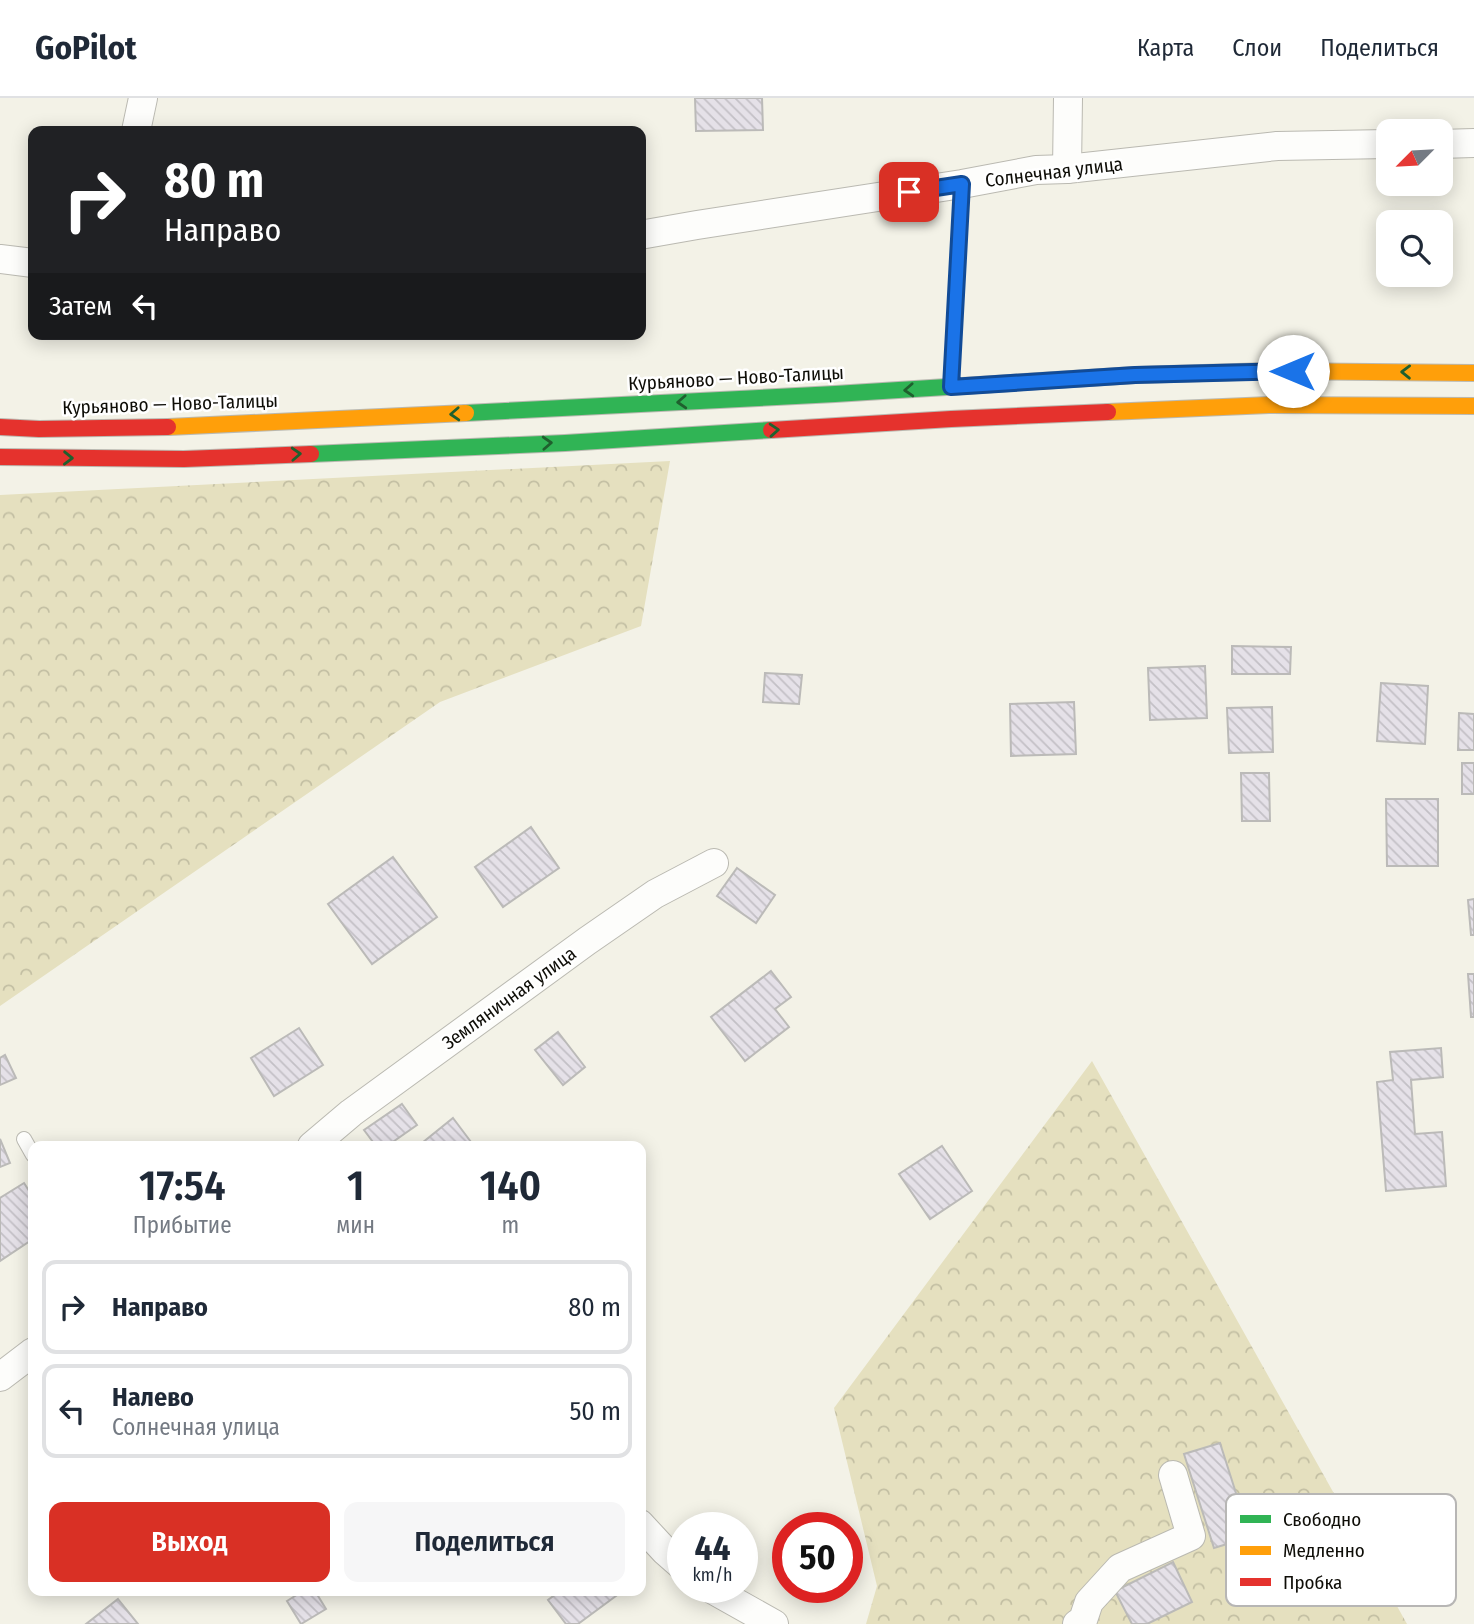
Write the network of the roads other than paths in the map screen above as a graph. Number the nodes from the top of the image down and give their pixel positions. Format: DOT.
graph roads {
  1 [pos="142,98"];
  2 [pos="1068,98"];
  3 [pos="137,126"];
  4 [pos="1453,144"];
  5 [pos="1474,144"];
  6 [pos="1376,145"];
  7 [pos="1067,169"];
  8 [pos="962,184"];
  9 [pos="646,234"];
  10 [pos="0,259"];
  11 [pos="28,262"];
  12 [pos="1474,373"];
  13 [pos="951,387"];
  14 [pos="1474,406"];
  15 [pos="0,427"];
  16 [pos="0,457"];
  17 [pos="714,863"];
  18 [pos="24,1139"];
  19 [pos="321,1141"];
  20 [pos="28,1146"];
  21 [pos="28,1356"];
  22 [pos="0,1377"];
  23 [pos="1173,1475"];
  24 [pos="646,1530"];
  25 [pos="667,1553"];
  26 [pos="737,1603"];
  27 [pos="774,1624"];
  28 [pos="1077,1624"];
  1 -- 3 [label="street"];
  2 -- 7 [label="street"];
  4 -- 5 [label="street"];
  6 -- 7 [label="street, Солнечная улица"];
  7 -- 8 [label="street, Солнечная улица"];
  8 -- 9 [label="street, Солнечная улица"];
  8 -- 13 [label="lane"];
  10 -- 11 [label="street"];
  12 -- 13 [label="main road, Курьяново — Ново-Талицы, one-way"];
  13 -- 15 [label="main road, Курьяново — Ново-Талицы, one-way"];
  16 -- 14 [label="main road, one-way"];
  17 -- 19 [label="street, Земляничная улица"];
  18 -- 20 [label="lane"];
  21 -- 22 [label="street"];
  23 -- 28 [label="street"];
  24 -- 25 [label="street"];
  26 -- 27 [label="street"];
}
